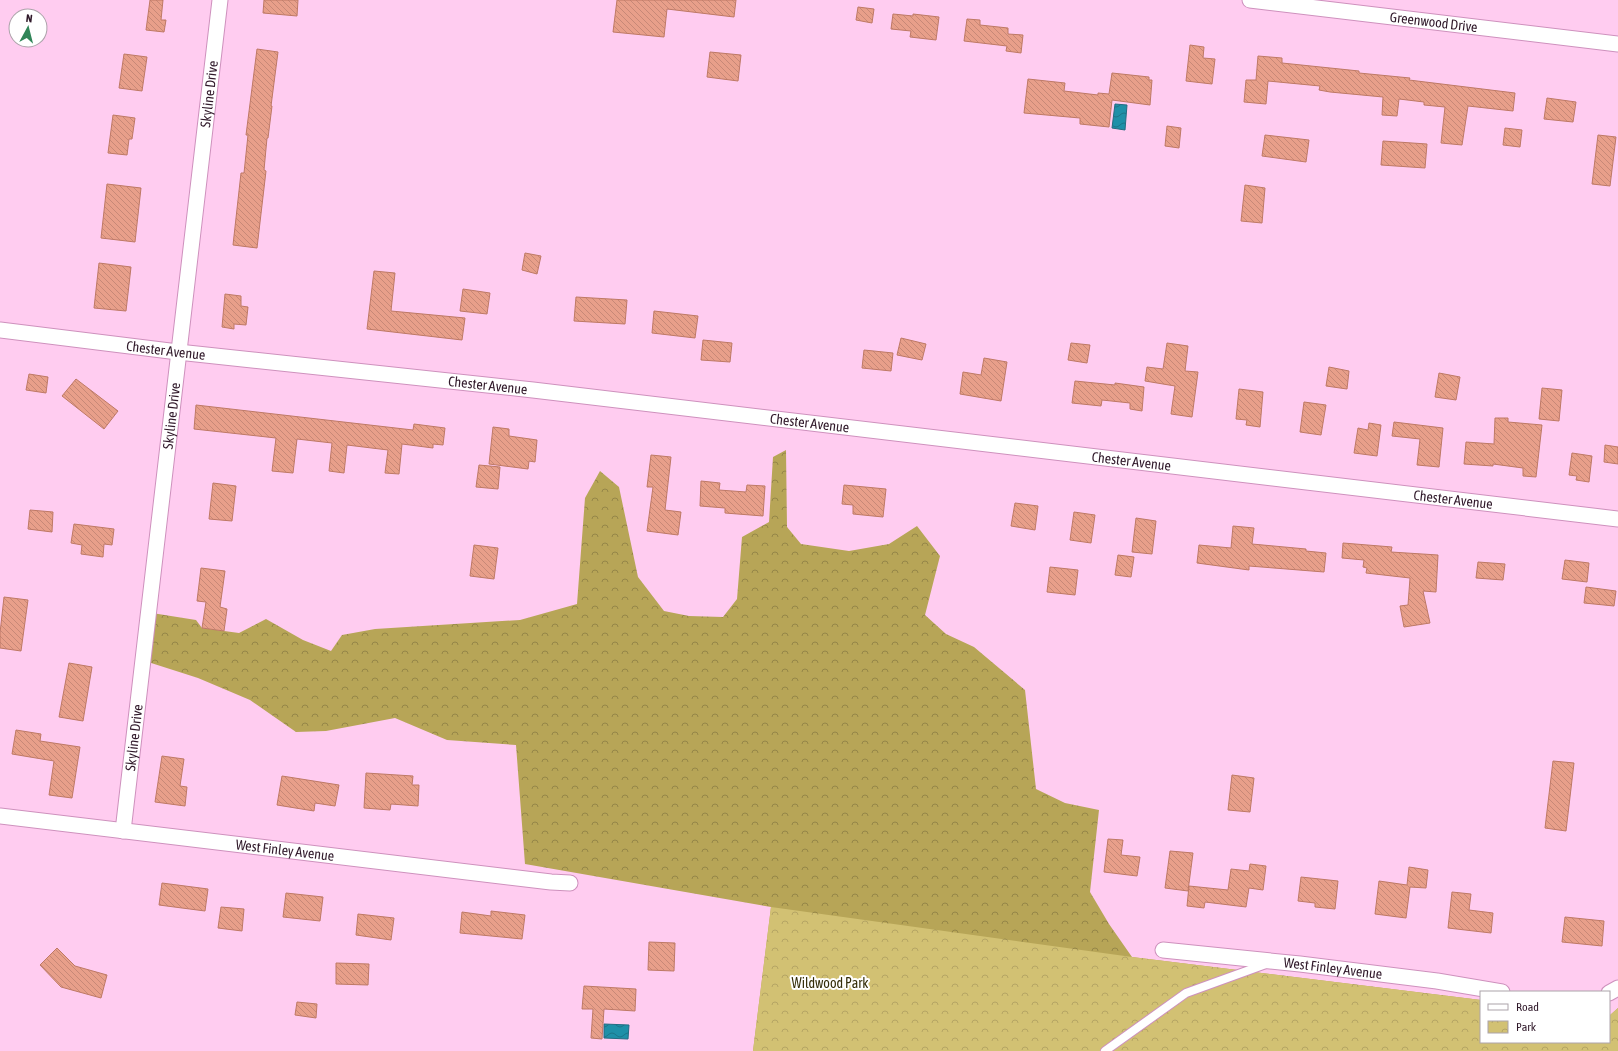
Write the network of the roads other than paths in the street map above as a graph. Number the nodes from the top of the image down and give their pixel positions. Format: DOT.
graph roads {
  1 [pos="220,0"];
  2 [pos="1250,0"];
  3 [pos="1340,5"];
  4 [pos="1618,44"];
  5 [pos="0,330"];
  6 [pos="178,352"];
  7 [pos="1618,520"];
  8 [pos="0,816"];
  9 [pos="123,831"];
  10 [pos="570,883"];
  11 [pos="1163,950"];
  12 [pos="1272,962"];
  13 [pos="1496,991"];
  14 [pos="1105,1051"];
  1 -- 6 [label="street, Skyline Drive"];
  2 -- 3 [label="street, Greenwood Drive"];
  3 -- 4 [label="street, Greenwood Drive"];
  5 -- 6 [label="street, Chester Avenue"];
  6 -- 7 [label="street, Chester Avenue"];
  6 -- 9 [label="street, Skyline Drive"];
  8 -- 9 [label="street, West Finley Avenue"];
  9 -- 10 [label="street, West Finley Avenue"];
  11 -- 12 [label="street, West Finley Avenue"];
  12 -- 13 [label="street, West Finley Avenue"];
  12 -- 14 [label="lane"];
}
